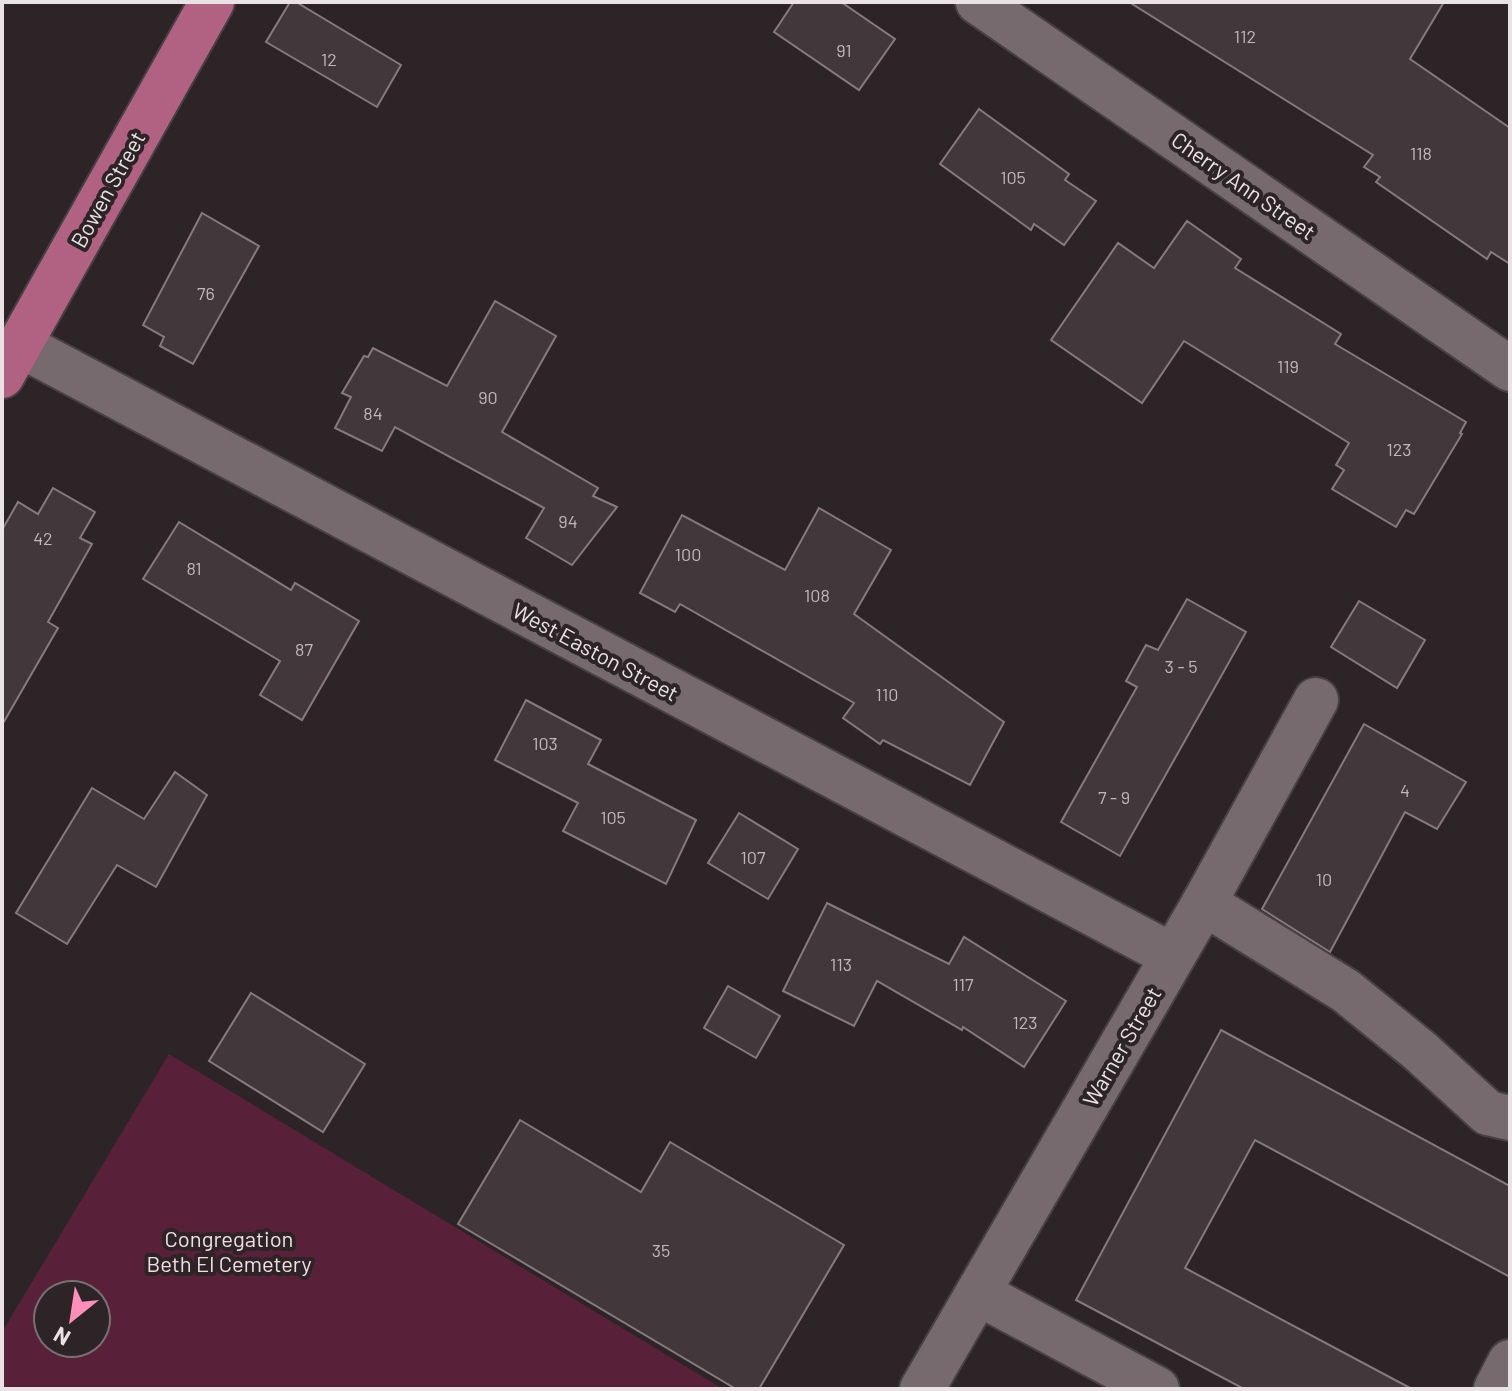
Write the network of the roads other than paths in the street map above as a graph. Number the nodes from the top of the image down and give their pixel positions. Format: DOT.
graph roads {
  1 [pos="212,2"];
  2 [pos="978,2"];
  3 [pos="11,360"];
  4 [pos="1510,369"];
  5 [pos="1316,700"];
  6 [pos="1204,903"];
  7 [pos="1173,956"];
  8 [pos="1510,1118"];
  9 [pos="978,1293"];
  10 [pos="1510,1362"];
  11 [pos="922,1389"];
  12 [pos="1157,1389"];
  13 [pos="1496,1389"];
  1 -- 3 [label="main road, Bowen Street"];
  2 -- 4 [label="street, Cherry Ann Street"];
  3 -- 7 [label="street, West Easton Street"];
  5 -- 6 [label="street, Warner Street"];
  6 -- 7 [label="street, Warner Street"];
  6 -- 8 [label="street"];
  7 -- 9 [label="street, Warner Street"];
  9 -- 11 [label="street, Warner Street"];
  9 -- 12 [label="street"];
  10 -- 13 [label="street"];
}
